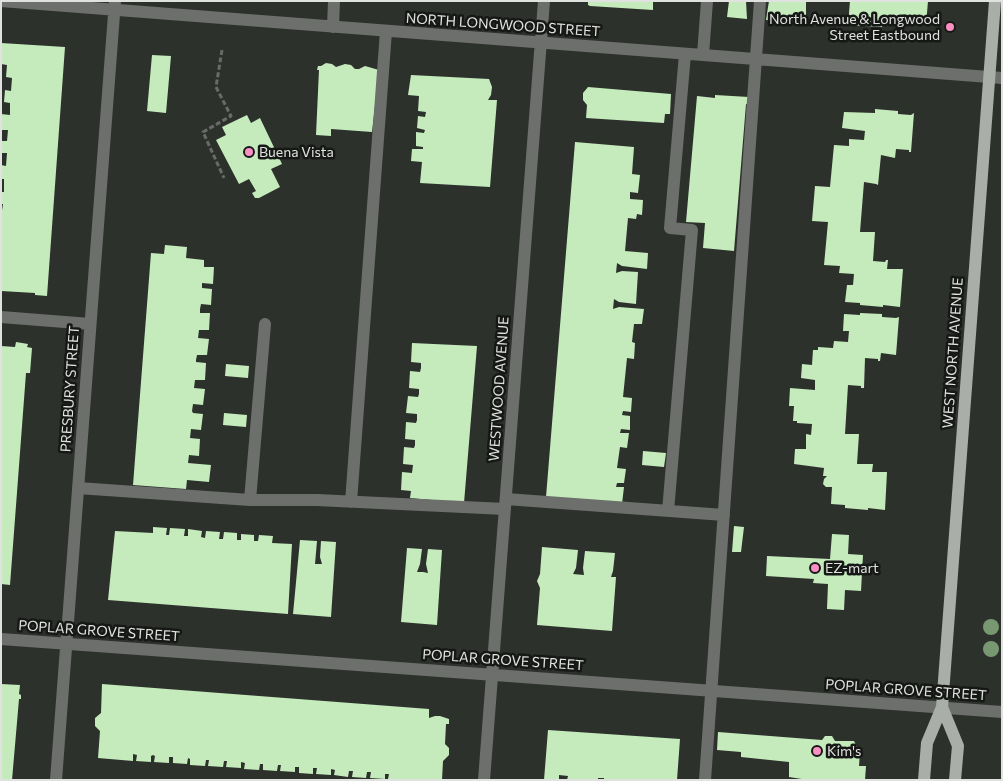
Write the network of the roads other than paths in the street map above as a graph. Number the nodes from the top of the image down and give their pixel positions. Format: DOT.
graph roads {
  1 [pos="334,1"];
  2 [pos="544,1"];
  3 [pos="707,1"];
  4 [pos="760,1"];
  5 [pos="994,1"];
  6 [pos="1,2"];
  7 [pos="114,6"];
  8 [pos="332,27"];
  9 [pos="386,31"];
  10 [pos="541,43"];
  11 [pos="684,54"];
  12 [pos="703,55"];
  13 [pos="756,59"];
  14 [pos="995,77"];
  15 [pos="1,317"];
  16 [pos="90,324"];
  17 [pos="265,324"];
  18 [pos="78,488"];
  19 [pos="250,500"];
  20 [pos="351,502"];
  21 [pos="505,504"];
  22 [pos="668,511"];
  23 [pos="724,515"];
  24 [pos="1,639"];
  25 [pos="66,644"];
  26 [pos="493,674"];
  27 [pos="711,691"];
  28 [pos="942,707"];
  29 [pos="1002,712"];
  30 [pos="56,780"];
  31 [pos="484,780"];
  32 [pos="705,780"];
  33 [pos="924,780"];
  34 [pos="955,780"];
  1 -- 8 [label="street"];
  2 -- 10 [label="street, WESTWOOD AVENUE"];
  3 -- 12 [label="street"];
  4 -- 13 [label="street"];
  5 -- 14 [label="main road, WEST NORTH AVENUE"];
  6 -- 7 [label="street, NORTH LONGWOOD STREET"];
  7 -- 8 [label="street, NORTH LONGWOOD STREET"];
  7 -- 16 [label="street, PRESBURY STREET"];
  8 -- 9 [label="street, NORTH LONGWOOD STREET"];
  9 -- 10 [label="street, NORTH LONGWOOD STREET"];
  9 -- 20 [label="street"];
  10 -- 11 [label="street, NORTH LONGWOOD STREET"];
  10 -- 21 [label="street, WESTWOOD AVENUE"];
  11 -- 12 [label="street, NORTH LONGWOOD STREET"];
  11 -- 22 [label="street"];
  12 -- 13 [label="street, NORTH LONGWOOD STREET"];
  13 -- 14 [label="street, NORTH LONGWOOD STREET"];
  13 -- 23 [label="street"];
  14 -- 28 [label="main road, WEST NORTH AVENUE"];
  15 -- 16 [label="street"];
  16 -- 18 [label="street, PRESBURY STREET"];
  17 -- 19 [label="street"];
  18 -- 19 [label="street"];
  18 -- 25 [label="street, PRESBURY STREET"];
  19 -- 20 [label="street"];
  20 -- 21 [label="street"];
  21 -- 22 [label="street"];
  21 -- 26 [label="street, WESTWOOD AVENUE"];
  22 -- 23 [label="street"];
  23 -- 27 [label="street"];
  24 -- 25 [label="street, POPLAR GROVE STREET"];
  25 -- 26 [label="street, POPLAR GROVE STREET"];
  25 -- 30 [label="street, PRESBURY STREET"];
  26 -- 27 [label="street, POPLAR GROVE STREET"];
  26 -- 31 [label="street, WESTWOOD AVENUE"];
  27 -- 28 [label="street, POPLAR GROVE STREET"];
  27 -- 32 [label="street"];
  28 -- 29 [label="street, POPLAR GROVE STREET"];
  28 -- 33 [label="main road, WEST NORTH AVENUE"];
  28 -- 34 [label="main road, WEST NORTH AVENUE"];
}
